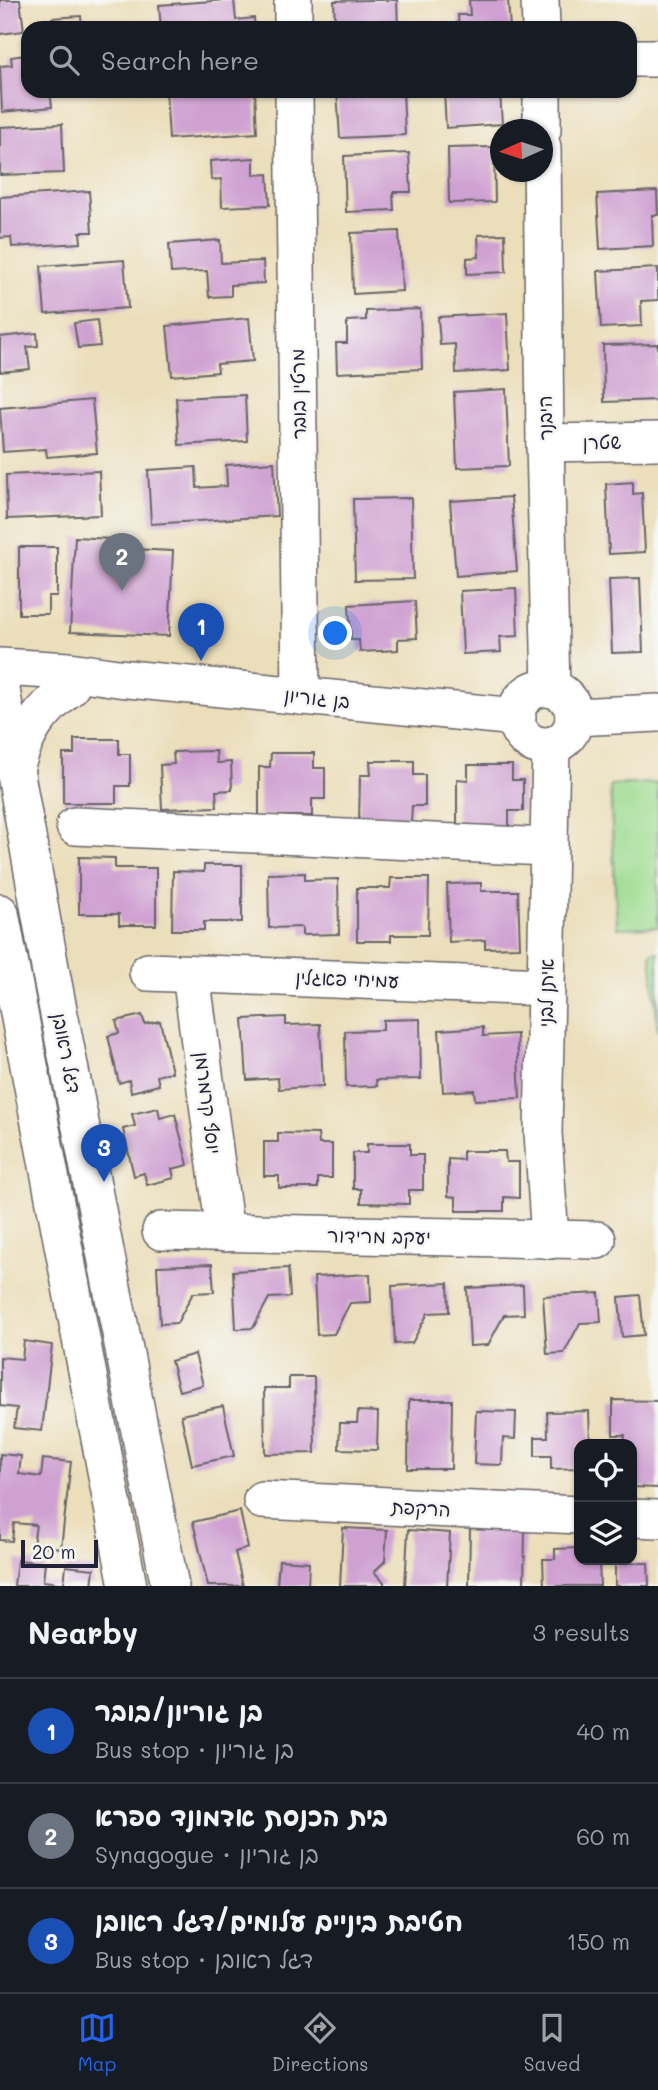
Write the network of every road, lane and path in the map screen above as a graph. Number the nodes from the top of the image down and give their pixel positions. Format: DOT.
graph roads {
  1 [pos="293,0"];
  2 [pos="540,0"];
  3 [pos="293,21"];
  4 [pos="541,21"];
  5 [pos="637,58"];
  6 [pos="658,58"];
  7 [pos="294,98"];
  8 [pos="542,98"];
  9 [pos="542,119"];
  10 [pos="542,182"];
  11 [pos="658,441"];
  12 [pos="545,443"];
  13 [pos="118,678"];
  14 [pos="0,685"];
  15 [pos="70,687"];
  16 [pos="551,688"];
  17 [pos="302,696"];
  18 [pos="658,713"];
  19 [pos="517,717"];
  20 [pos="574,717"];
  21 [pos="551,746"];
  22 [pos="15,770"];
  23 [pos="75,826"];
  24 [pos="548,847"];
  25 [pos="0,913"];
  26 [pos="48,957"];
  27 [pos="5,964"];
  28 [pos="148,972"];
  29 [pos="191,974"];
  30 [pos="546,987"];
  31 [pos="162,1231"];
  32 [pos="225,1233"];
  33 [pos="550,1240"];
  34 [pos="597,1240"];
  35 [pos="262,1500"];
  36 [pos="574,1516"];
  37 [pos="637,1518"];
  38 [pos="658,1519"];
  39 [pos="128,1586"];
  40 [pos="170,1586"];
  1 -- 3 [label="street"];
  2 -- 4 [label="street"];
  5 -- 6 [label="street"];
  7 -- 17 [label="street, מרטין בובר"];
  8 -- 9 [label="street"];
  10 -- 12 [label="street, היבנר"];
  11 -- 12 [label="street, שטרן"];
  12 -- 16 [label="street, היבנר"];
  13 -- 14 [label="street, בן גוריון"];
  13 -- 15 [label="street, בן גוריון"];
  13 -- 17 [label="street, בן גוריון"];
  14 -- 15 [label="street, בן גוריון"];
  14 -- 22 [label="street, דגל ראובן"];
  15 -- 22 [label="street"];
  16 -- 19 [label="street"];
  16 -- 20 [label="street"];
  17 -- 19 [label="street, בן גוריון"];
  18 -- 20 [label="street"];
  19 -- 21 [label="street"];
  20 -- 21 [label="street"];
  21 -- 24 [label="street, איתן לבני"];
  22 -- 26 [label="street, דגל ראובן"];
  23 -- 24 [label="street"];
  24 -- 30 [label="street, איתן לבני"];
  25 -- 27 [label="street, דגל ראובן"];
  26 -- 27 [label="street"];
  26 -- 40 [label="street, דגל ראובן"];
  27 -- 39 [label="street, דגל ראובן"];
  28 -- 29 [label="street, עמיחי פאגלין"];
  29 -- 30 [label="street, עמיחי פאגלין"];
  29 -- 32 [label="street, יוסף קרמרמן"];
  30 -- 33 [label="street, איתן לבני"];
  31 -- 32 [label="street, יעקב מרידור"];
  32 -- 33 [label="street, יעקב מרידור"];
  33 -- 34 [label="street, יעקב מרידור"];
  35 -- 36 [label="street, הרקפת"];
  37 -- 38 [label="street"];
}
